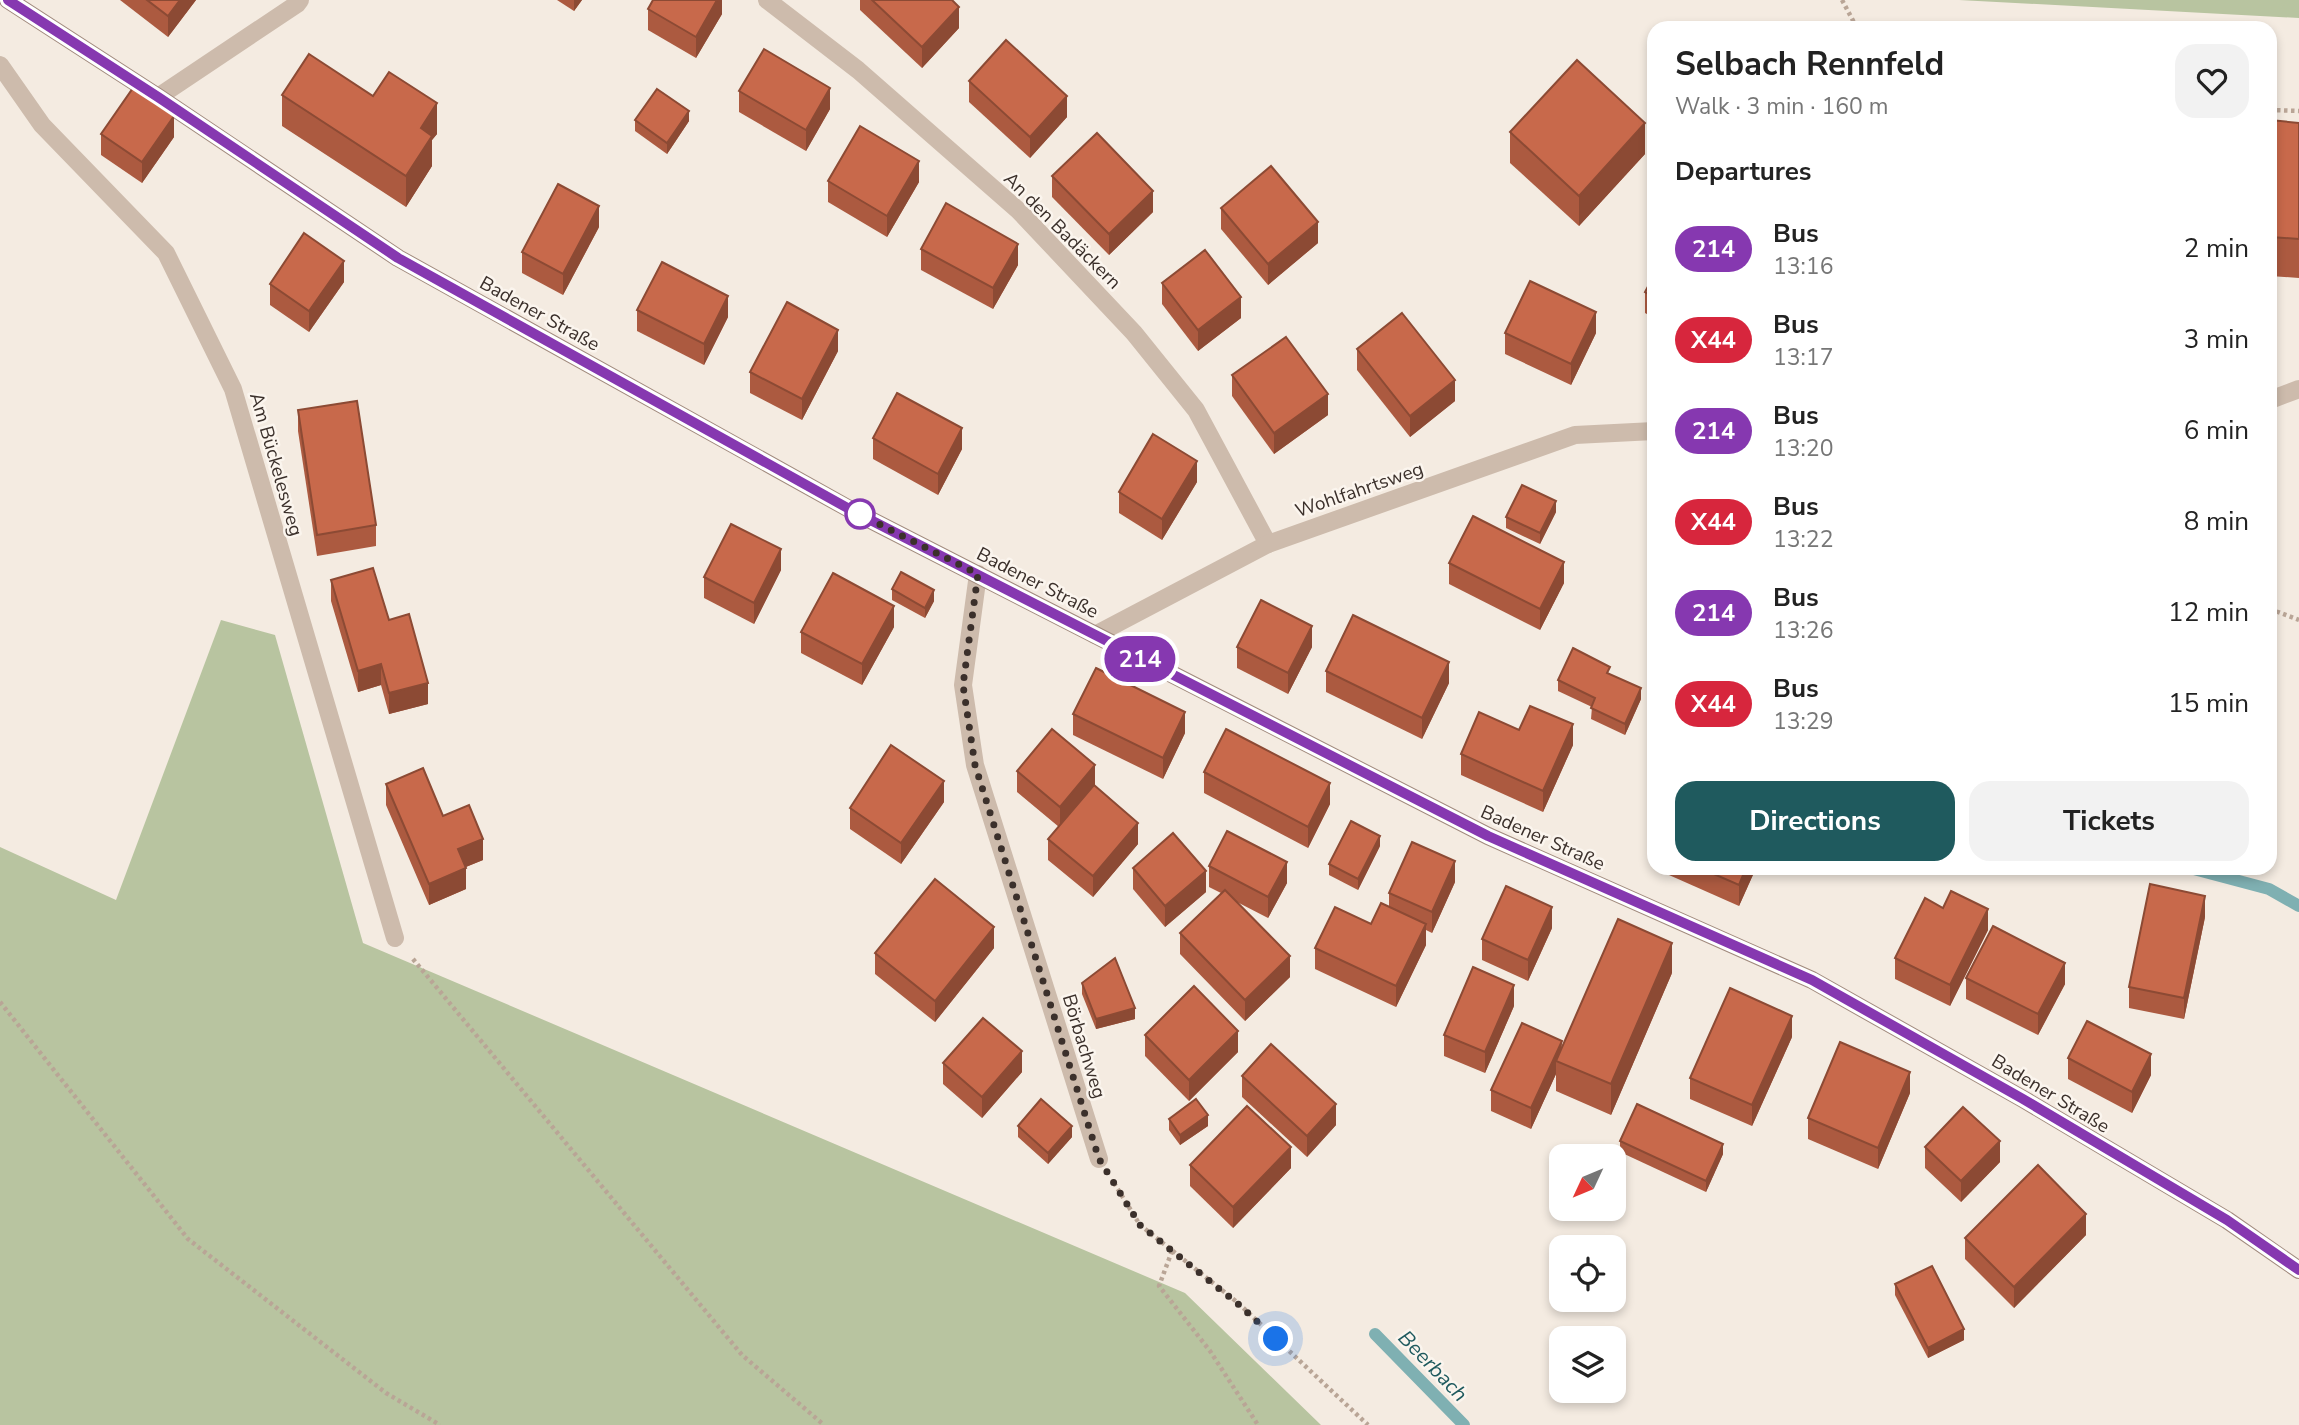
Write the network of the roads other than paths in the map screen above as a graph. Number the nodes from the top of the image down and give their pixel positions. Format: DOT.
graph roads {
  1 [pos="8,0"];
  2 [pos="767,0"];
  3 [pos="298,2"];
  4 [pos="0,65"];
  5 [pos="158,97"];
  6 [pos="2299,389"];
  7 [pos="2277,397"];
  8 [pos="1647,431"];
  9 [pos="1268,544"];
  10 [pos="978,574"];
  11 [pos="1095,635"];
  12 [pos="395,938"];
  13 [pos="1099,1159"];
  14 [pos="2299,1270"];
  1 -- 5 [label="main road, Badener Straße"];
  2 -- 9 [label="street, An den Badäckern"];
  3 -- 5 [label="street"];
  4 -- 12 [label="street, Am Bückelesweg"];
  5 -- 10 [label="main road, Badener Straße"];
  6 -- 7 [label="street"];
  8 -- 9 [label="street, Wohlfahrtsweg"];
  9 -- 11 [label="street, Wohlfahrtsweg"];
  10 -- 11 [label="main road, Badener Straße"];
  10 -- 13 [label="street, Börbachweg"];
  11 -- 14 [label="main road, Badener Straße"];
}
